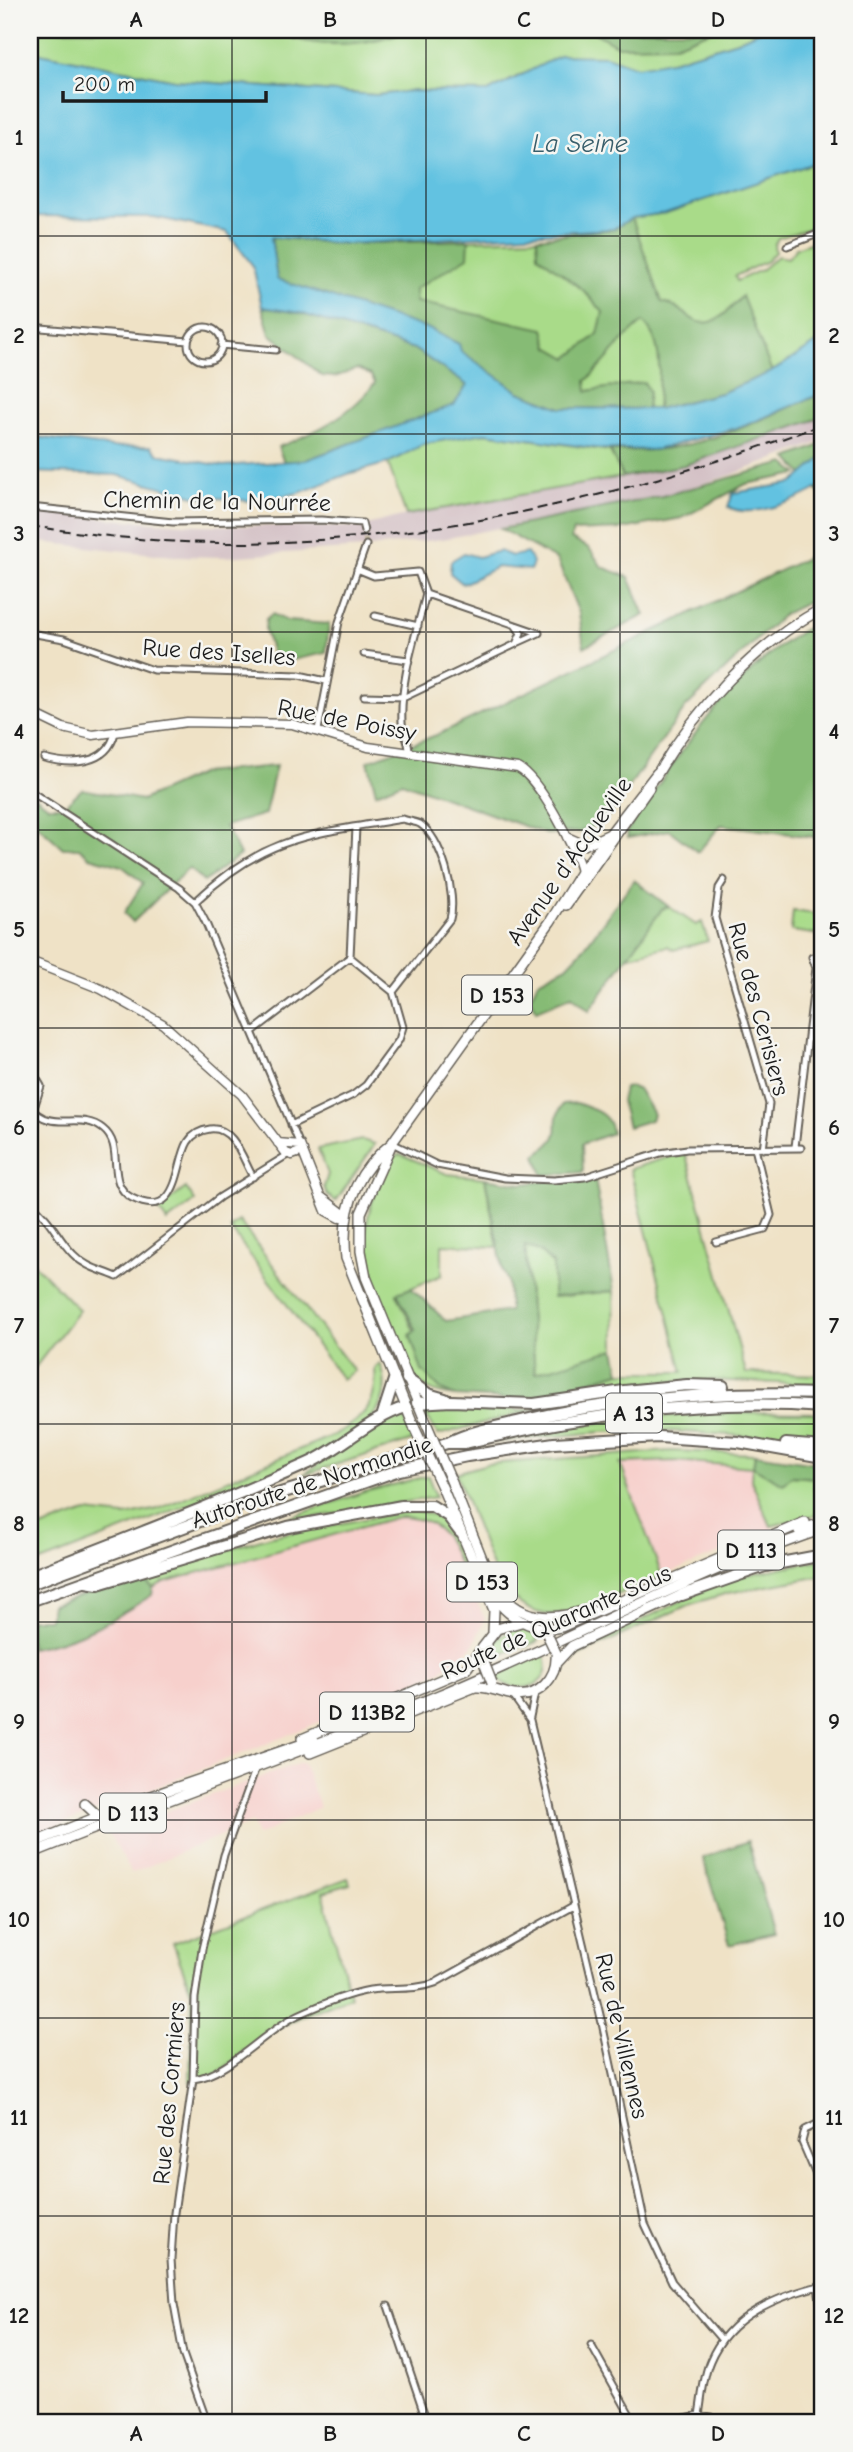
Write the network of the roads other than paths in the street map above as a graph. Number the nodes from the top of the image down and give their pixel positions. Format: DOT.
graph roads {
  1 [pos="823,232"];
  2 [pos="787,246"];
  3 [pos="30,327"];
  4 [pos="188,341"];
  5 [pos="221,345"];
  6 [pos="276,350"];
  7 [pos="30,507"];
  8 [pos="364,531"];
  9 [pos="366,545"];
  10 [pos="357,569"];
  11 [pos="426,594"];
  12 [pos="823,608"];
  13 [pos="375,616"];
  14 [pos="515,625"];
  15 [pos="418,626"];
  16 [pos="30,633"];
  17 [pos="516,644"];
  18 [pos="364,654"];
  19 [pos="408,660"];
  20 [pos="326,681"];
  21 [pos="364,696"];
  22 [pos="405,697"];
  23 [pos="30,712"];
  24 [pos="318,730"];
  25 [pos="115,733"];
  26 [pos="408,752"];
  27 [pos="44,758"];
  28 [pos="657,773"];
  29 [pos="30,791"];
  30 [pos="356,827"];
  31 [pos="609,834"];
  32 [pos="565,835"];
  33 [pos="584,845"];
  34 [pos="572,850"];
  35 [pos="598,858"];
  36 [pos="581,872"];
  37 [pos="724,880"];
  38 [pos="195,902"];
  39 [pos="550,922"];
  40 [pos="350,957"];
  41 [pos="812,957"];
  42 [pos="30,961"];
  43 [pos="393,992"];
  44 [pos="252,1032"];
  45 [pos="30,1075"];
  46 [pos="31,1109"];
  47 [pos="291,1125"];
  48 [pos="278,1143"];
  49 [pos="392,1143"];
  50 [pos="297,1144"];
  51 [pos="755,1148"];
  52 [pos="763,1149"];
  53 [pos="288,1155"];
  54 [pos="253,1177"];
  55 [pos="30,1204"];
  56 [pos="361,1213"];
  57 [pos="345,1215"];
  58 [pos="716,1242"];
  59 [pos="362,1262"];
  60 [pos="407,1379"];
  61 [pos="394,1380"];
  62 [pos="743,1391"];
  63 [pos="823,1394"];
  64 [pos="451,1401"];
  65 [pos="417,1404"];
  66 [pos="405,1407"];
  67 [pos="823,1407"];
  68 [pos="383,1414"];
  69 [pos="738,1442"];
  70 [pos="447,1443"];
  71 [pos="823,1447"];
  72 [pos="823,1457"];
  73 [pos="823,1516"];
  74 [pos="823,1522"];
  75 [pos="823,1529"];
  76 [pos="460,1532"];
  77 [pos="823,1555"];
  78 [pos="485,1564"];
  79 [pos="30,1576"];
  80 [pos="83,1582"];
  81 [pos="30,1584"];
  82 [pos="632,1595"];
  83 [pos="682,1595"];
  84 [pos="30,1601"];
  85 [pos="524,1622"];
  86 [pos="539,1627"];
  87 [pos="493,1633"];
  88 [pos="483,1655"];
  89 [pos="556,1659"];
  90 [pos="535,1692"];
  91 [pos="506,1693"];
  92 [pos="530,1720"];
  93 [pos="243,1765"];
  94 [pos="255,1770"];
  95 [pos="238,1776"];
  96 [pos="251,1786"];
  97 [pos="85,1804"];
  98 [pos="97,1816"];
  99 [pos="30,1844"];
  100 [pos="30,1854"];
  101 [pos="573,1906"];
  102 [pos="193,2079"];
  103 [pos="823,2121"];
  104 [pos="823,2191"];
  105 [pos="821,2285"];
  106 [pos="388,2306"];
  107 [pos="823,2322"];
  108 [pos="721,2339"];
  109 [pos="591,2345"];
  110 [pos="823,2412"];
  111 [pos="699,2415"];
  112 [pos="207,2422"];
  113 [pos="426,2422"];
  114 [pos="634,2422"];
  115 [pos="667,2422"];
  116 [pos="741,2422"];
  117 [pos="819,2422"];
  1 -- 2 [label="street"];
  3 -- 4 [label="street"];
  4 -- 5 [label="street"];
  4 -- 5 [label="street"];
  5 -- 6 [label="street"];
  7 -- 8 [label="street, Chemin de la Nourrée"];
  9 -- 10 [label="street"];
  10 -- 11 [label="street"];
  10 -- 20 [label="street"];
  11 -- 14 [label="street"];
  11 -- 15 [label="street"];
  12 -- 28 [label="main road, D 153"];
  13 -- 15 [label="street"];
  14 -- 17 [label="street"];
  14 -- 17 [label="street"];
  15 -- 19 [label="street"];
  16 -- 20 [label="street, Rue des Iselles"];
  17 -- 22 [label="street"];
  18 -- 19 [label="street"];
  19 -- 22 [label="street"];
  20 -- 24 [label="street"];
  21 -- 22 [label="street"];
  22 -- 26 [label="street"];
  23 -- 25 [label="street, Rue de Poissy"];
  24 -- 25 [label="street, Rue de Poissy"];
  24 -- 26 [label="street, Rue de Poissy"];
  25 -- 27 [label="street"];
  26 -- 32 [label="street, Rue de Poissy"];
  28 -- 31 [label="main road, Avenue d'Acqueville / D 153"];
  28 -- 35 [label="main road, D 153"];
  29 -- 38 [label="street"];
  30 -- 38 [label="street"];
  30 -- 40 [label="street"];
  30 -- 43 [label="street"];
  31 -- 33 [label="street"];
  31 -- 35 [label="main road, Avenue d'Acqueville / D 153"];
  32 -- 33 [label="street"];
  32 -- 34 [label="street, Rue de Poissy"];
  33 -- 35 [label="street"];
  34 -- 35 [label="street"];
  34 -- 36 [label="street, Rue de Poissy"];
  35 -- 36 [label="main road, Avenue d'Acqueville / D 153"];
  35 -- 39 [label="main road, D 153"];
  36 -- 39 [label="main road, Avenue d'Acqueville / D 153"];
  37 -- 52 [label="street, Rue des Cerisiers"];
  38 -- 44 [label="street"];
  39 -- 49 [label="main road, Avenue d'Acqueville / D 153"];
  40 -- 43 [label="street"];
  40 -- 44 [label="street"];
  41 -- 52 [label="street"];
  42 -- 48 [label="street"];
  43 -- 47 [label="street"];
  44 -- 47 [label="street"];
  45 -- 46 [label="street"];
  46 -- 54 [label="street"];
  47 -- 50 [label="street"];
  48 -- 50 [label="street"];
  48 -- 53 [label="street"];
  49 -- 51 [label="street"];
  49 -- 56 [label="main road, D 153"];
  49 -- 57 [label="main road, D 153"];
  50 -- 53 [label="street"];
  50 -- 57 [label="street"];
  51 -- 52 [label="street"];
  51 -- 58 [label="street"];
  53 -- 54 [label="street"];
  54 -- 55 [label="street"];
  56 -- 57 [label="main road"];
  56 -- 59 [label="main road, D 153"];
  57 -- 59 [label="main road, D 153"];
  57 -- 61 [label="main road, D 153"];
  59 -- 60 [label="main road, D 153"];
  60 -- 64 [label="highway"];
  60 -- 65 [label="main road, D 153"];
  61 -- 66 [label="main road, D 153"];
  61 -- 68 [label="highway"];
  62 -- 63 [label="highway"];
  62 -- 64 [label="highway"];
  62 -- 70 [label="highway"];
  64 -- 65 [label="highway"];
  65 -- 66 [label="main road"];
  65 -- 78 [label="main road, D 153, bridge"];
  66 -- 68 [label="highway"];
  66 -- 76 [label="main road, D 153, bridge"];
  67 -- 70 [label="highway, Autoroute de Normandie / A 13"];
  68 -- 79 [label="highway"];
  69 -- 71 [label="highway"];
  69 -- 72 [label="highway, Autoroute de Normandie / A 13"];
  69 -- 80 [label="highway, Autoroute de Normandie / A 13"];
  70 -- 81 [label="highway, Autoroute de Normandie / A 13"];
  73 -- 82 [label="main road"];
  74 -- 93 [label="main road, Route de Quarante Sous / D 113"];
  75 -- 83 [label="main road"];
  75 -- 94 [label="main road, Route de Quarante Sous / D 113"];
  76 -- 80 [label="highway"];
  76 -- 87 [label="main road, D 153"];
  77 -- 83 [label="highway"];
  78 -- 82 [label="main road"];
  78 -- 85 [label="main road, D 153"];
  80 -- 84 [label="highway, Autoroute de Normandie / A 13"];
  82 -- 86 [label="main road"];
  83 -- 89 [label="main road"];
  85 -- 86 [label="main road"];
  85 -- 87 [label="main road"];
  86 -- 89 [label="main road, bridge"];
  87 -- 88 [label="main road"];
  88 -- 91 [label="main road, bridge"];
  88 -- 93 [label="main road, D 113B2"];
  89 -- 90 [label="main road"];
  90 -- 91 [label="main road"];
  90 -- 92 [label="street, Rue de Villennes"];
  91 -- 92 [label="street, Rue de Villennes"];
  91 -- 94 [label="main road"];
  92 -- 101 [label="street, Rue de Villennes"];
  93 -- 98 [label="main road, Route de Quarante Sous / D 113"];
  94 -- 95 [label="main road, Route de Quarante Sous / D 113"];
  94 -- 96 [label="street, Rue des Cormiers"];
  95 -- 96 [label="street"];
  95 -- 100 [label="main road, Route de Quarante Sous / D 113"];
  96 -- 102 [label="street, Rue des Cormiers"];
  97 -- 98 [label="main road"];
  98 -- 99 [label="main road, Route de Quarante Sous / D 113"];
  101 -- 102 [label="street"];
  101 -- 108 [label="street, Rue de Villennes"];
  102 -- 112 [label="street, Rue des Cormiers"];
  103 -- 104 [label="street"];
  105 -- 107 [label="street"];
  105 -- 108 [label="street"];
  106 -- 113 [label="street"];
  108 -- 111 [label="street"];
  109 -- 114 [label="street"];
  110 -- 117 [label="street"];
  111 -- 115 [label="street"];
  111 -- 116 [label="street"];
}
